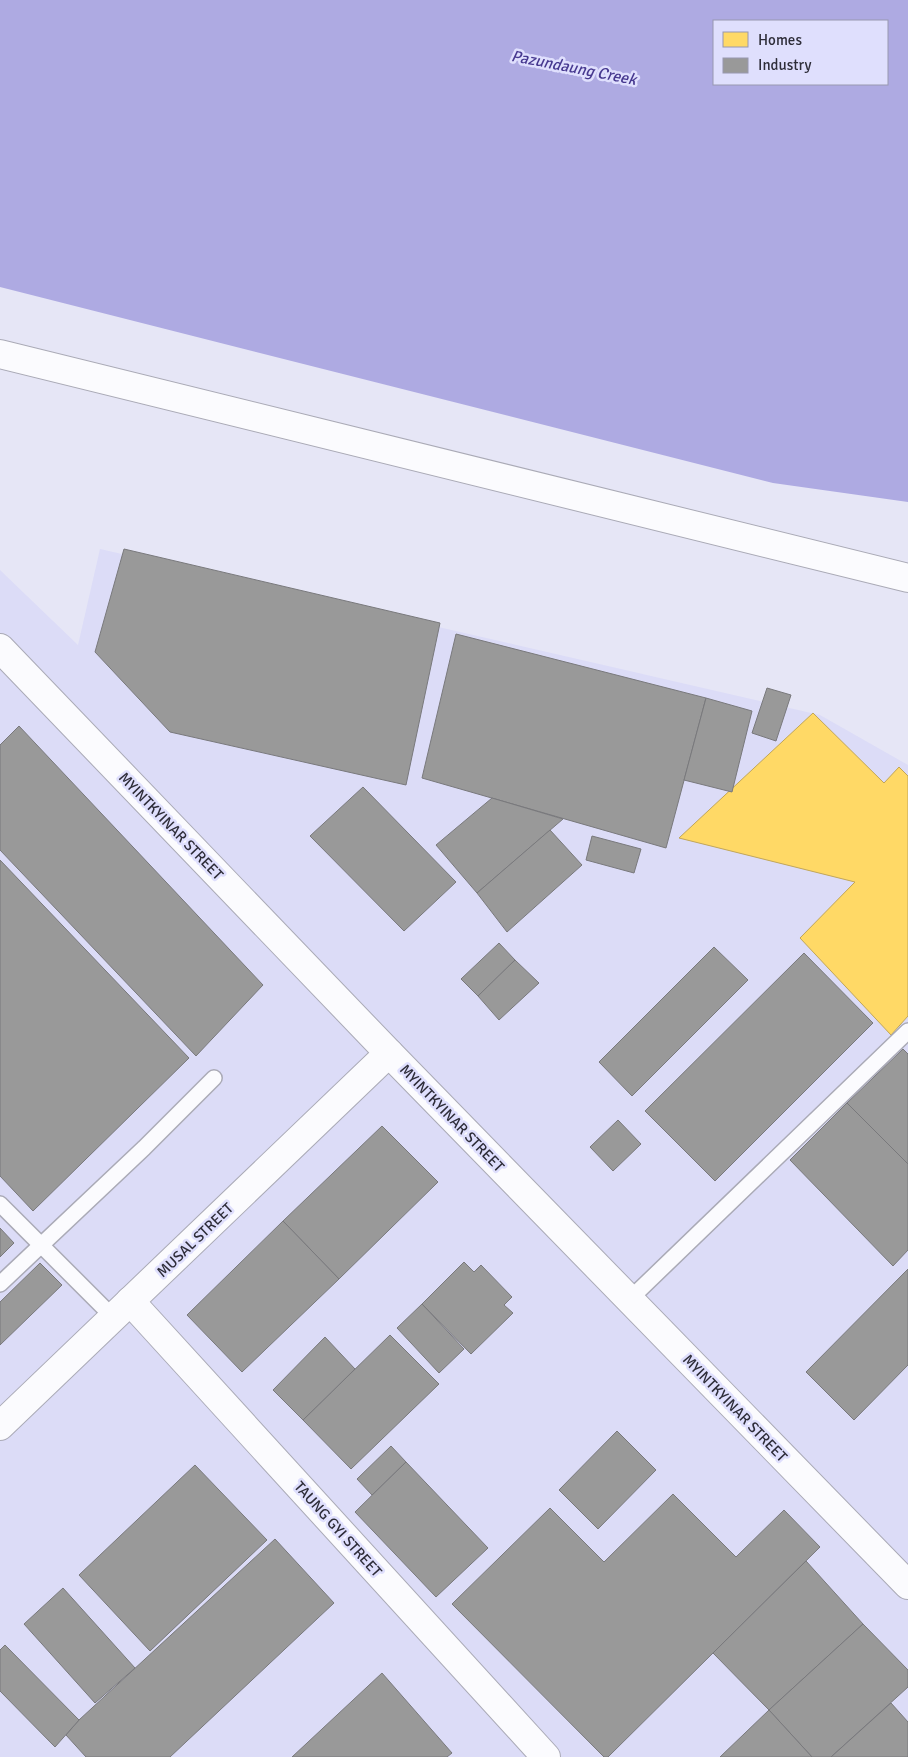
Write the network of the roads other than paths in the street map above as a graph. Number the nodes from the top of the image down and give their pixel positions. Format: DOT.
graph roads {
  1 [pos="0,354"];
  2 [pos="908,578"];
  3 [pos="0,648"];
  4 [pos="908,1030"];
  5 [pos="389,1053"];
  6 [pos="214,1078"];
  7 [pos="0,1204"];
  8 [pos="41,1245"];
  9 [pos="0,1284"];
  10 [pos="629,1300"];
  11 [pos="122,1309"];
  12 [pos="0,1426"];
  13 [pos="908,1585"];
  14 [pos="546,1757"];
  1 -- 2 [label="street"];
  3 -- 5 [label="street, MYINTKYINAR STREET"];
  4 -- 10 [label="lane"];
  5 -- 10 [label="street, MYINTKYINAR STREET"];
  5 -- 11 [label="street, MUSAL STREET"];
  6 -- 8 [label="lane"];
  7 -- 8 [label="lane"];
  8 -- 9 [label="lane"];
  8 -- 11 [label="lane"];
  10 -- 13 [label="street, MYINTKYINAR STREET"];
  11 -- 12 [label="street, MUSAL STREET"];
  11 -- 14 [label="street, TAUNG GYI STREET"];
}
